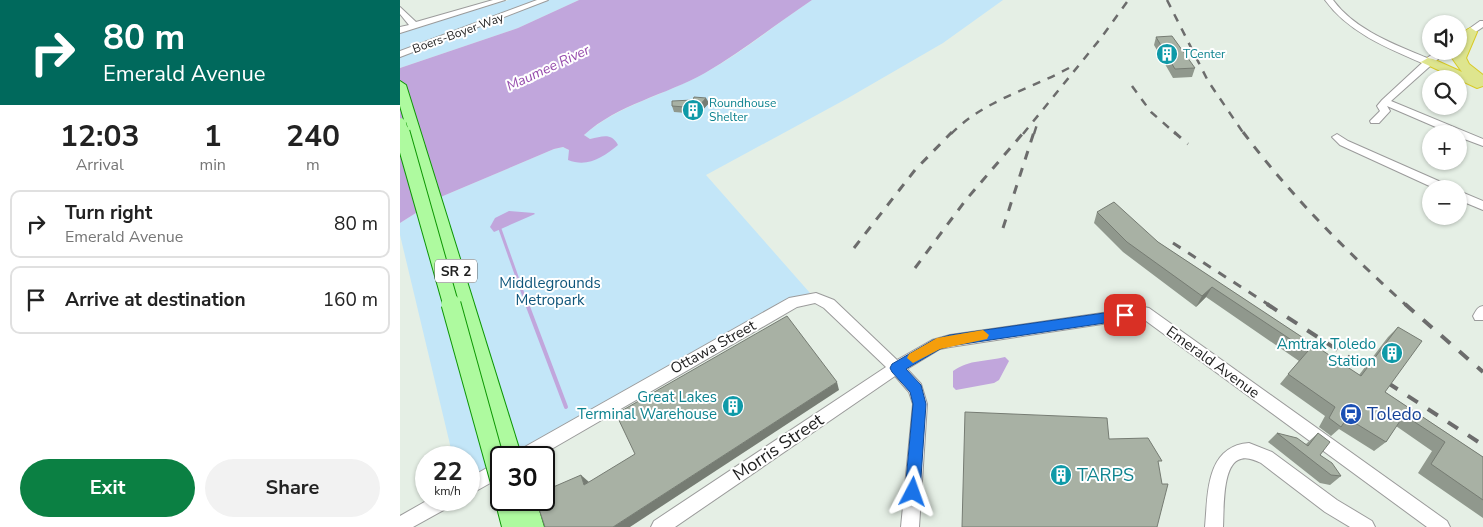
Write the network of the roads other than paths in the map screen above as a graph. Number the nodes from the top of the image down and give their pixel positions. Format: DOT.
graph roads {
  1 [pos="501,0"];
  2 [pos="544,0"];
  3 [pos="1329,0"];
  4 [pos="400,9"];
  5 [pos="1483,23"];
  6 [pos="415,26"];
  7 [pos="400,30"];
  8 [pos="1471,32"];
  9 [pos="1467,35"];
  10 [pos="400,54"];
  11 [pos="1431,60"];
  12 [pos="1428,62"];
  13 [pos="1483,82"];
  14 [pos="400,85"];
  15 [pos="1483,86"];
  16 [pos="1384,104"];
  17 [pos="1375,121"];
  18 [pos="400,124"];
  19 [pos="1337,137"];
  20 [pos="1483,143"];
  21 [pos="1426,180"];
  22 [pos="1467,199"];
  23 [pos="1483,206"];
  24 [pos="896,368"];
  25 [pos="490,446"];
  26 [pos="508,446"];
  27 [pos="541,446"];
  28 [pos="426,511"];
  29 [pos="509,511"];
  30 [pos="528,511"];
  31 [pos="400,526"];
  32 [pos="514,527"];
  33 [pos="533,527"];
  34 [pos="660,527"];
  35 [pos="910,527"];
  36 [pos="1214,527"];
  37 [pos="1366,527"];
  38 [pos="1441,527"];
  1 -- 6 [label="street"];
  2 -- 10 [label="street, Boers-Boyer Way"];
  3 -- 12 [label="street"];
  4 -- 6 [label="street"];
  5 -- 8 [label="street"];
  6 -- 7 [label="street"];
  8 -- 9 [label="street"];
  8 -- 13 [label="highway"];
  11 -- 12 [label="street"];
  12 -- 13 [label="highway"];
  12 -- 15 [label="highway"];
  12 -- 16 [label="street"];
  14 -- 26 [label="main road, SR 2"];
  16 -- 17 [label="street"];
  16 -- 20 [label="street"];
  18 -- 25 [label="main road, SR 2, bridge"];
  19 -- 21 [label="street"];
  22 -- 23 [label="street"];
  24 -- 27 [label="street, Ottawa Street"];
  24 -- 34 [label="street, Morris Street"];
  24 -- 35 [label="street, Ottawa Street"];
  24 -- 38 [label="street, Emerald Avenue"];
  28 -- 31 [label="street"];
  29 -- 32 [label="main road"];
  30 -- 33 [label="main road"];
  36 -- 37 [label="street"];
}
